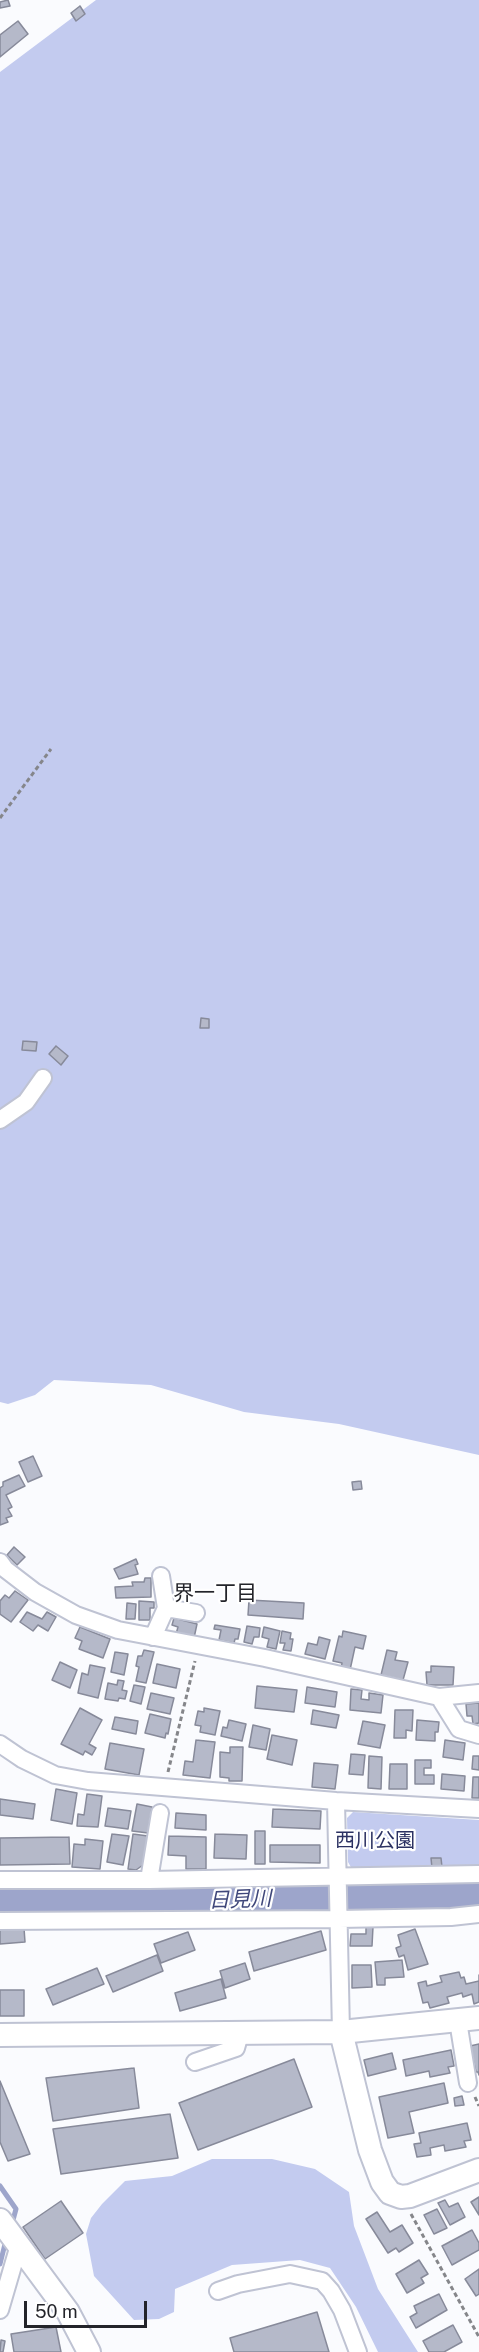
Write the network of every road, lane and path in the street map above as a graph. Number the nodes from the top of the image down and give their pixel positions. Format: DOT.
graph roads {
  1 [pos="51,749"];
  2 [pos="0,818"];
  3 [pos="43,1078"];
  4 [pos="0,1120"];
  5 [pos="2,1567"];
  6 [pos="161,1576"];
  7 [pos="166,1608"];
  8 [pos="196,1614"];
  9 [pos="153,1637"];
  10 [pos="199,1645"];
  11 [pos="479,1693"];
  12 [pos="440,1697"];
  13 [pos="479,1735"];
  14 [pos="0,1744"];
  15 [pos="164,1788"];
  16 [pos="336,1801"];
  17 [pos="479,1809"];
  18 [pos="160,1813"];
  19 [pos="479,1874"];
  20 [pos="338,1876"];
  21 [pos="0,1880"];
  22 [pos="149,1880"];
  23 [pos="479,1914"];
  24 [pos="339,1919"];
  25 [pos="0,1921"];
  26 [pos="469,2020"];
  27 [pos="341,2032"];
  28 [pos="240,2034"];
  29 [pos="0,2035"];
  30 [pos="195,2062"];
  31 [pos="468,2084"];
  32 [pos="479,2170"];
  33 [pos="401,2197"];
  34 [pos="0,2221"];
  35 [pos="19,2245"];
  36 [pos="218,2291"];
  37 [pos="0,2310"];
  38 [pos="479,2337"];
  39 [pos="89,2352"];
  40 [pos="358,2352"];
  1 -- 2 [label="path"];
  3 -- 4 [label="street"];
  5 -- 9 [label="street"];
  6 -- 7 [label="street"];
  7 -- 8 [label="street"];
  7 -- 9 [label="street"];
  9 -- 10 [label="street"];
  10 -- 12 [label="street"];
  10 -- 15 [label="path"];
  11 -- 12 [label="street"];
  12 -- 13 [label="street"];
  14 -- 15 [label="street"];
  15 -- 16 [label="street"];
  16 -- 17 [label="street"];
  16 -- 20 [label="street"];
  18 -- 22 [label="street"];
  19 -- 20 [label="street"];
  20 -- 22 [label="street"];
  20 -- 24 [label="street"];
  21 -- 22 [label="street"];
  23 -- 24 [label="street"];
  24 -- 25 [label="street"];
  24 -- 27 [label="street"];
  26 -- 27 [label="street"];
  26 -- 31 [label="street"];
  27 -- 28 [label="street"];
  27 -- 33 [label="street"];
  28 -- 29 [label="street"];
  28 -- 30 [label="street"];
  32 -- 33 [label="street"];
  33 -- 38 [label="path"];
  34 -- 35 [label="street"];
  35 -- 37 [label="street"];
  35 -- 39 [label="street"];
  36 -- 40 [label="street"];
}
